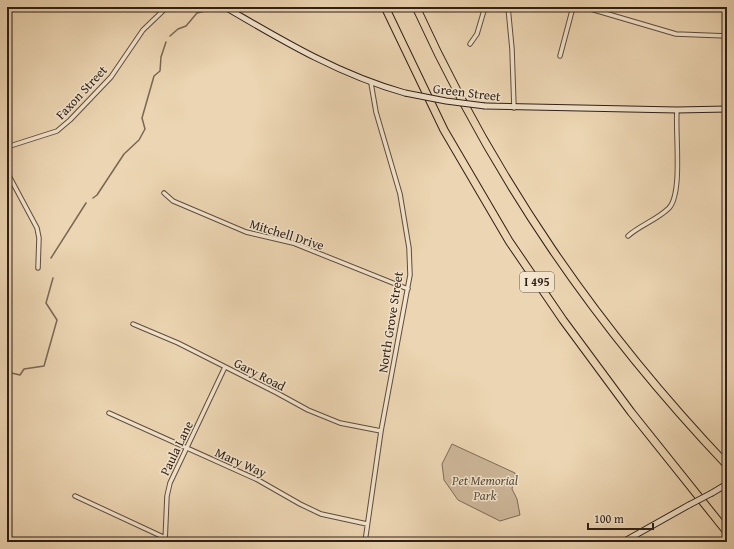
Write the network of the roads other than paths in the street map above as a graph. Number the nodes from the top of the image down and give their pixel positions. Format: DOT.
graph roads {
  1 [pos="167,7"];
  2 [pos="225,7"];
  3 [pos="385,7"];
  4 [pos="416,7"];
  5 [pos="485,7"];
  6 [pos="508,7"];
  7 [pos="573,7"];
  8 [pos="584,7"];
  9 [pos="727,36"];
  10 [pos="470,44"];
  11 [pos="560,56"];
  12 [pos="371,83"];
  13 [pos="514,108"];
  14 [pos="727,109"];
  15 [pos="677,110"];
  16 [pos="7,147"];
  17 [pos="7,172"];
  18 [pos="164,193"];
  19 [pos="628,236"];
  20 [pos="38,268"];
  21 [pos="408,289"];
  22 [pos="133,324"];
  23 [pos="225,367"];
  24 [pos="109,413"];
  25 [pos="381,431"];
  26 [pos="187,449"];
  27 [pos="727,465"];
  28 [pos="726,484"];
  29 [pos="75,496"];
  30 [pos="367,524"];
  31 [pos="727,532"];
  32 [pos="165,540"];
  33 [pos="174,542"];
  34 [pos="365,542"];
  35 [pos="623,542"];
  1 -- 16 [label="street, Faxon Street"];
  2 -- 12 [label="main road, Green Street"];
  3 -- 31 [label="highway, I 495"];
  4 -- 27 [label="highway, I 495"];
  5 -- 10 [label="street"];
  6 -- 13 [label="street"];
  7 -- 11 [label="street"];
  8 -- 9 [label="street"];
  12 -- 13 [label="main road, Green Street, bridge"];
  12 -- 21 [label="street, North Grove Street"];
  13 -- 15 [label="main road, Green Street"];
  14 -- 15 [label="main road, Green Street"];
  15 -- 19 [label="street"];
  17 -- 20 [label="street"];
  18 -- 21 [label="street, Mitchell Drive"];
  21 -- 25 [label="street, North Grove Street"];
  22 -- 23 [label="street, Gary Road"];
  23 -- 25 [label="street, Gary Road"];
  23 -- 26 [label="street, Paula Lane"];
  24 -- 26 [label="street, Mary Way"];
  25 -- 30 [label="street, North Grove Street"];
  26 -- 30 [label="street, Mary Way"];
  26 -- 32 [label="street, Paula Lane"];
  28 -- 35 [label="main road, bridge"];
  29 -- 32 [label="street"];
  30 -- 34 [label="street, North Grove Street"];
  32 -- 33 [label="street"];
}
